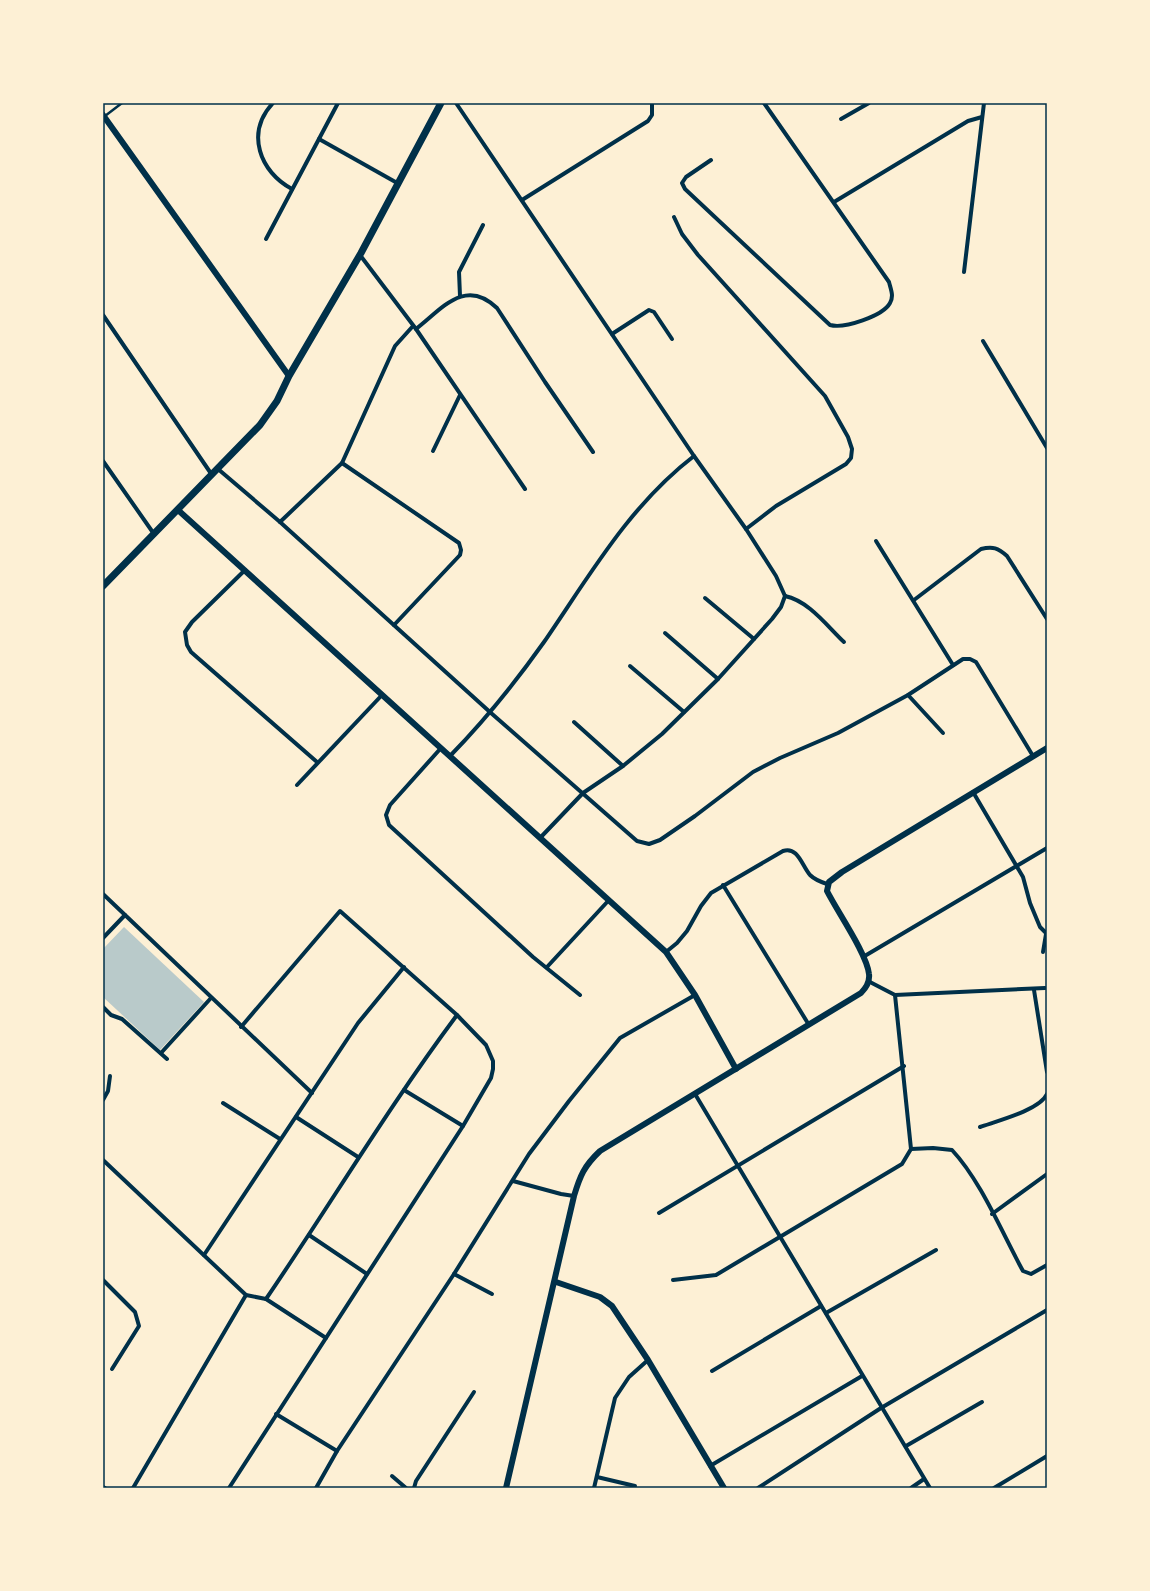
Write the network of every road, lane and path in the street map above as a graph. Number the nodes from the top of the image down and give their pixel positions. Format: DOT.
graph roads {
  1 [pos="122,103"];
  2 [pos="273,103"];
  3 [pos="338,103"];
  4 [pos="441,103"];
  5 [pos="456,103"];
  6 [pos="652,103"];
  7 [pos="764,103"];
  8 [pos="869,103"];
  9 [pos="984,103"];
  10 [pos="104,116"];
  11 [pos="982,117"];
  12 [pos="841,119"];
  13 [pos="319,139"];
  14 [pos="712,160"];
  15 [pos="398,184"];
  16 [pos="292,189"];
  17 [pos="522,200"];
  18 [pos="834,202"];
  19 [pos="674,217"];
  20 [pos="483,225"];
  21 [pos="266,239"];
  22 [pos="360,255"];
  23 [pos="964,272"];
  24 [pos="460,296"];
  25 [pos="103,315"];
  26 [pos="414,328"];
  27 [pos="612,334"];
  28 [pos="672,339"];
  29 [pos="983,341"];
  30 [pos="289,376"];
  31 [pos="460,395"];
  32 [pos="1047,448"];
  33 [pos="433,451"];
  34 [pos="593,452"];
  35 [pos="694,456"];
  36 [pos="103,461"];
  37 [pos="342,463"];
  38 [pos="218,470"];
  39 [pos="212,475"];
  40 [pos="525,489"];
  41 [pos="178,510"];
  42 [pos="280,522"];
  43 [pos="746,529"];
  44 [pos="154,534"];
  45 [pos="876,541"];
  46 [pos="245,570"];
  47 [pos="103,586"];
  48 [pos="785,596"];
  49 [pos="705,598"];
  50 [pos="914,600"];
  51 [pos="1047,619"];
  52 [pos="394,625"];
  53 [pos="665,633"];
  54 [pos="754,639"];
  55 [pos="844,642"];
  56 [pos="954,665"];
  57 [pos="630,666"];
  58 [pos="718,679"];
  59 [pos="908,694"];
  60 [pos="382,695"];
  61 [pos="684,712"];
  62 [pos="491,713"];
  63 [pos="574,722"];
  64 [pos="943,733"];
  65 [pos="441,748"];
  66 [pos="1047,748"];
  67 [pos="450,756"];
  68 [pos="1034,756"];
  69 [pos="317,762"];
  70 [pos="623,766"];
  71 [pos="297,785"];
  72 [pos="973,792"];
  73 [pos="583,793"];
  74 [pos="540,838"];
  75 [pos="1047,848"];
  76 [pos="1017,867"];
  77 [pos="827,884"];
  78 [pos="723,885"];
  79 [pos="103,894"];
  80 [pos="609,900"];
  81 [pos="125,915"];
  82 [pos="1046,934"];
  83 [pos="103,938"];
  84 [pos="666,952"];
  85 [pos="1044,952"];
  86 [pos="863,957"];
  87 [pos="404,967"];
  88 [pos="547,967"];
  89 [pos="868,981"];
  90 [pos="1045,988"];
  91 [pos="1034,990"];
  92 [pos="580,995"];
  93 [pos="695,995"];
  94 [pos="895,995"];
  95 [pos="212,998"];
  96 [pos="103,1007"];
  97 [pos="457,1015"];
  98 [pos="809,1025"];
  99 [pos="242,1027"];
  100 [pos="160,1054"];
  101 [pos="167,1059"];
  102 [pos="904,1066"];
  103 [pos="736,1069"];
  104 [pos="1047,1072"];
  105 [pos="110,1076"];
  106 [pos="404,1090"];
  107 [pos="312,1093"];
  108 [pos="695,1094"];
  109 [pos="1047,1094"];
  110 [pos="103,1100"];
  111 [pos="223,1103"];
  112 [pos="296,1117"];
  113 [pos="463,1126"];
  114 [pos="980,1126"];
  115 [pos="280,1139"];
  116 [pos="911,1149"];
  117 [pos="358,1157"];
  118 [pos="103,1160"];
  119 [pos="738,1165"];
  120 [pos="1047,1174"];
  121 [pos="513,1181"];
  122 [pos="574,1196"];
  123 [pos="659,1213"];
  124 [pos="992,1214"];
  125 [pos="310,1235"];
  126 [pos="780,1237"];
  127 [pos="936,1250"];
  128 [pos="204,1256"];
  129 [pos="1047,1265"];
  130 [pos="367,1274"];
  131 [pos="454,1274"];
  132 [pos="103,1280"];
  133 [pos="673,1280"];
  134 [pos="556,1282"];
  135 [pos="492,1294"];
  136 [pos="246,1295"];
  137 [pos="266,1299"];
  138 [pos="821,1306"];
  139 [pos="1046,1312"];
  140 [pos="826,1313"];
  141 [pos="326,1338"];
  142 [pos="648,1360"];
  143 [pos="112,1369"];
  144 [pos="712,1371"];
  145 [pos="862,1376"];
  146 [pos="474,1392"];
  147 [pos="982,1402"];
  148 [pos="881,1408"];
  149 [pos="276,1414"];
  150 [pos="906,1446"];
  151 [pos="337,1451"];
  152 [pos="1047,1456"];
  153 [pos="710,1466"];
  154 [pos="392,1476"];
  155 [pos="597,1477"];
  156 [pos="924,1479"];
  157 [pos="635,1486"];
  158 [pos="133,1488"];
  159 [pos="229,1488"];
  160 [pos="316,1488"];
  161 [pos="406,1488"];
  162 [pos="414,1488"];
  163 [pos="506,1488"];
  164 [pos="594,1488"];
  165 [pos="724,1488"];
  166 [pos="758,1488"];
  167 [pos="911,1488"];
  168 [pos="930,1488"];
  169 [pos="994,1488"];
  1 -- 10 [label="lane"];
  2 -- 16 [label="street"];
  3 -- 13 [label="street"];
  4 -- 15 [label="main road"];
  5 -- 17 [label="street"];
  6 -- 17 [label="street"];
  7 -- 18 [label="street"];
  8 -- 12 [label="street"];
  9 -- 11 [label="street"];
  10 -- 30 [label="street"];
  11 -- 18 [label="street"];
  11 -- 23 [label="street"];
  13 -- 15 [label="street"];
  13 -- 16 [label="street"];
  14 -- 18 [label="street"];
  15 -- 22 [label="main road"];
  16 -- 21 [label="street"];
  17 -- 27 [label="street"];
  19 -- 43 [label="street"];
  20 -- 24 [label="street"];
  22 -- 26 [label="street"];
  22 -- 30 [label="main road"];
  24 -- 26 [label="street"];
  24 -- 34 [label="street"];
  25 -- 39 [label="street"];
  26 -- 31 [label="street"];
  26 -- 37 [label="street"];
  27 -- 28 [label="street"];
  27 -- 35 [label="street"];
  29 -- 32 [label="street"];
  30 -- 38 [label="main road"];
  31 -- 33 [label="street"];
  31 -- 40 [label="street"];
  35 -- 43 [label="street"];
  35 -- 62 [label="street"];
  36 -- 44 [label="street"];
  37 -- 42 [label="street"];
  37 -- 52 [label="street"];
  38 -- 39 [label="main road"];
  38 -- 42 [label="street"];
  39 -- 41 [label="main road"];
  41 -- 44 [label="main road"];
  41 -- 46 [label="street"];
  42 -- 52 [label="street"];
  43 -- 48 [label="street"];
  44 -- 47 [label="main road"];
  45 -- 50 [label="street"];
  46 -- 60 [label="street"];
  46 -- 69 [label="street"];
  48 -- 54 [label="street"];
  48 -- 55 [label="street"];
  49 -- 54 [label="street"];
  50 -- 51 [label="street"];
  50 -- 56 [label="street"];
  52 -- 62 [label="street"];
  53 -- 58 [label="street"];
  54 -- 58 [label="street"];
  56 -- 59 [label="street"];
  56 -- 68 [label="street"];
  57 -- 61 [label="street"];
  58 -- 61 [label="street"];
  59 -- 64 [label="street"];
  59 -- 73 [label="street"];
  60 -- 65 [label="street"];
  60 -- 69 [label="street"];
  61 -- 70 [label="street"];
  62 -- 67 [label="street"];
  62 -- 73 [label="street"];
  63 -- 70 [label="street"];
  65 -- 67 [label="street"];
  65 -- 88 [label="street"];
  66 -- 68 [label="street"];
  67 -- 74 [label="street"];
  68 -- 72 [label="street"];
  69 -- 71 [label="street"];
  70 -- 73 [label="street"];
  72 -- 76 [label="street"];
  72 -- 77 [label="street"];
  73 -- 74 [label="street"];
  74 -- 80 [label="street"];
  75 -- 76 [label="street"];
  76 -- 82 [label="street"];
  76 -- 86 [label="street"];
  77 -- 78 [label="street"];
  77 -- 86 [label="street"];
  78 -- 84 [label="street"];
  78 -- 98 [label="street"];
  79 -- 81 [label="street"];
  80 -- 84 [label="street"];
  80 -- 88 [label="street"];
  81 -- 83 [label="street"];
  81 -- 95 [label="street"];
  82 -- 85 [label="street"];
  84 -- 93 [label="street"];
  86 -- 89 [label="street"];
  87 -- 97 [label="street"];
  87 -- 99 [label="street"];
  87 -- 107 [label="street"];
  88 -- 92 [label="street"];
  89 -- 94 [label="street"];
  89 -- 98 [label="street"];
  90 -- 91 [label="street"];
  91 -- 94 [label="street"];
  91 -- 104 [label="street"];
  93 -- 103 [label="street"];
  93 -- 121 [label="street"];
  94 -- 102 [label="street"];
  95 -- 99 [label="street"];
  95 -- 100 [label="street"];
  96 -- 100 [label="street"];
  97 -- 106 [label="street"];
  97 -- 113 [label="street"];
  98 -- 103 [label="street"];
  99 -- 107 [label="street"];
  100 -- 101 [label="street"];
  102 -- 116 [label="street"];
  102 -- 119 [label="street"];
  103 -- 108 [label="street"];
  105 -- 110 [label="street"];
  106 -- 113 [label="street"];
  106 -- 117 [label="street"];
  107 -- 112 [label="street"];
  108 -- 119 [label="street"];
  108 -- 122 [label="street"];
  109 -- 114 [label="street"];
  111 -- 115 [label="street"];
  112 -- 115 [label="street"];
  112 -- 117 [label="street"];
  113 -- 130 [label="street"];
  115 -- 128 [label="street"];
  116 -- 124 [label="street"];
  116 -- 126 [label="street"];
  117 -- 125 [label="street"];
  118 -- 128 [label="street"];
  119 -- 123 [label="street"];
  119 -- 126 [label="street"];
  120 -- 124 [label="street"];
  121 -- 122 [label="street"];
  121 -- 131 [label="street"];
  122 -- 134 [label="street"];
  124 -- 129 [label="street"];
  125 -- 130 [label="street"];
  125 -- 137 [label="street"];
  126 -- 133 [label="street"];
  126 -- 138 [label="street"];
  127 -- 140 [label="street"];
  128 -- 136 [label="street"];
  130 -- 141 [label="street"];
  131 -- 135 [label="street"];
  131 -- 151 [label="street"];
  132 -- 143 [label="street"];
  134 -- 142 [label="street"];
  134 -- 163 [label="street"];
  136 -- 137 [label="street"];
  136 -- 158 [label="street"];
  137 -- 141 [label="street"];
  138 -- 140 [label="street"];
  138 -- 144 [label="street"];
  139 -- 148 [label="street"];
  140 -- 145 [label="street"];
  141 -- 149 [label="street"];
  142 -- 153 [label="street"];
  142 -- 155 [label="street"];
  145 -- 148 [label="street"];
  145 -- 153 [label="street"];
  146 -- 162 [label="street"];
  147 -- 150 [label="street"];
  148 -- 150 [label="street"];
  148 -- 166 [label="street"];
  149 -- 151 [label="street"];
  149 -- 159 [label="street"];
  150 -- 156 [label="street"];
  151 -- 160 [label="street"];
  152 -- 169 [label="street"];
  153 -- 165 [label="street"];
  154 -- 161 [label="street"];
  155 -- 157 [label="street"];
  155 -- 164 [label="street"];
  156 -- 167 [label="street"];
  156 -- 168 [label="street"];
}
